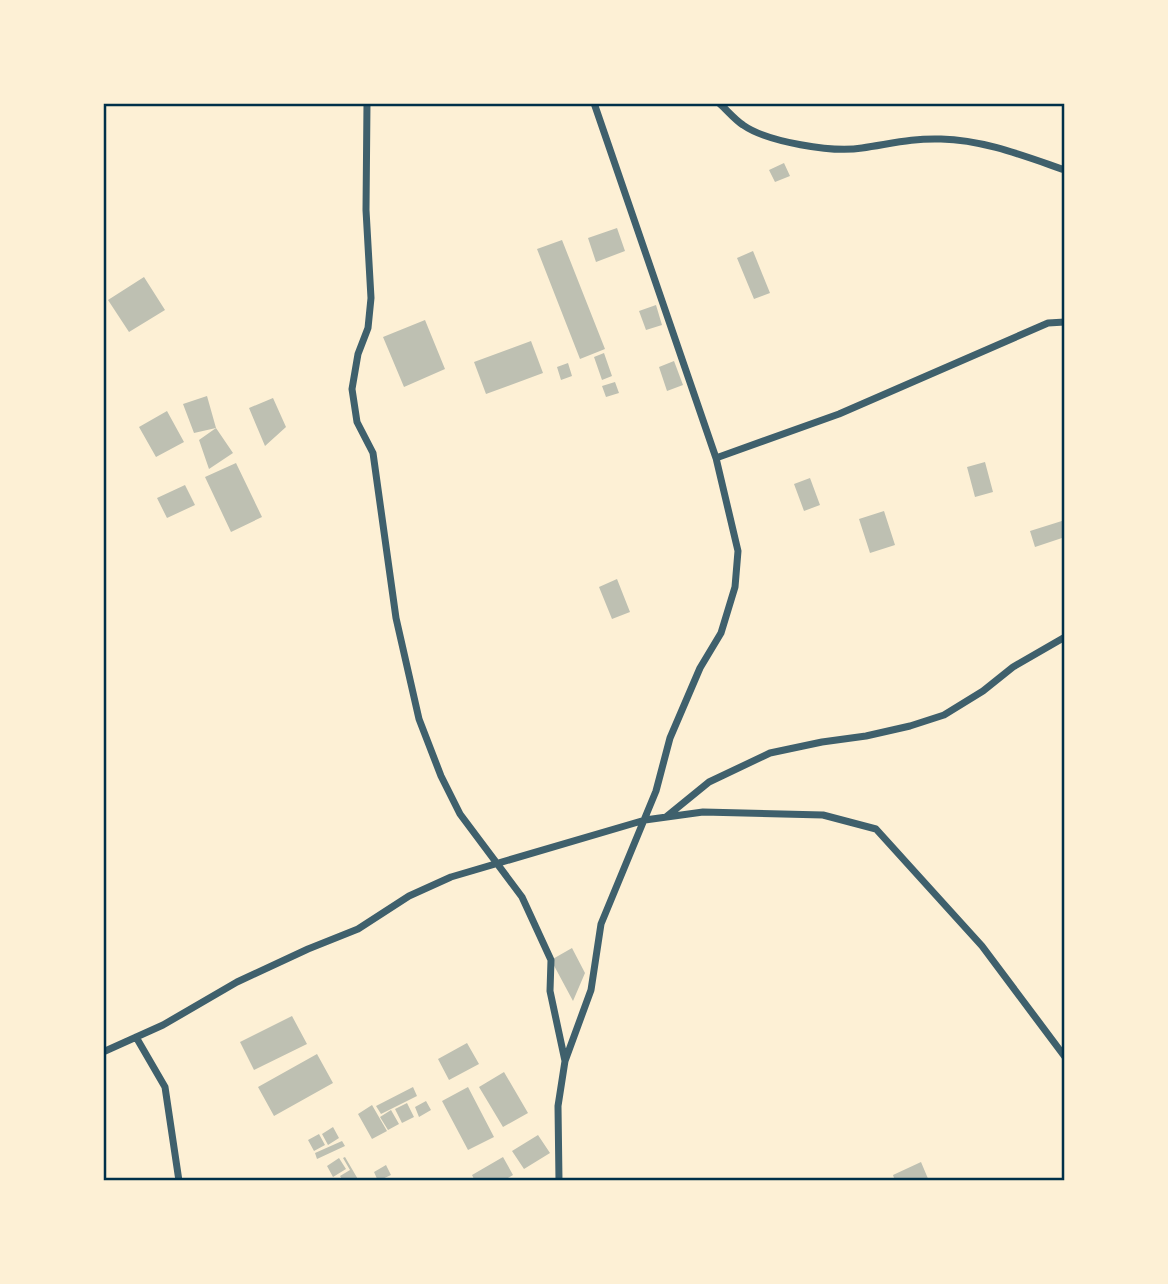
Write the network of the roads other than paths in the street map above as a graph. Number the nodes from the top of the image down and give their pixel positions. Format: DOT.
graph roads {
  1 [pos="367,103"];
  2 [pos="594,103"];
  3 [pos="719,103"];
  4 [pos="1065,170"];
  5 [pos="1065,323"];
  6 [pos="716,458"];
  7 [pos="1065,637"];
  8 [pos="666,817"];
  9 [pos="645,820"];
  10 [pos="498,864"];
  11 [pos="136,1037"];
  12 [pos="103,1052"];
  13 [pos="1065,1057"];
  14 [pos="565,1061"];
  15 [pos="179,1181"];
  16 [pos="559,1181"];
  1 -- 10 [label="street"];
  2 -- 6 [label="street"];
  3 -- 4 [label="street"];
  5 -- 6 [label="street"];
  6 -- 9 [label="street"];
  7 -- 8 [label="street"];
  8 -- 9 [label="street"];
  8 -- 13 [label="street"];
  9 -- 10 [label="street"];
  9 -- 14 [label="street"];
  10 -- 11 [label="street"];
  10 -- 14 [label="street"];
  11 -- 12 [label="street"];
  11 -- 15 [label="street"];
  14 -- 16 [label="street"];
}
